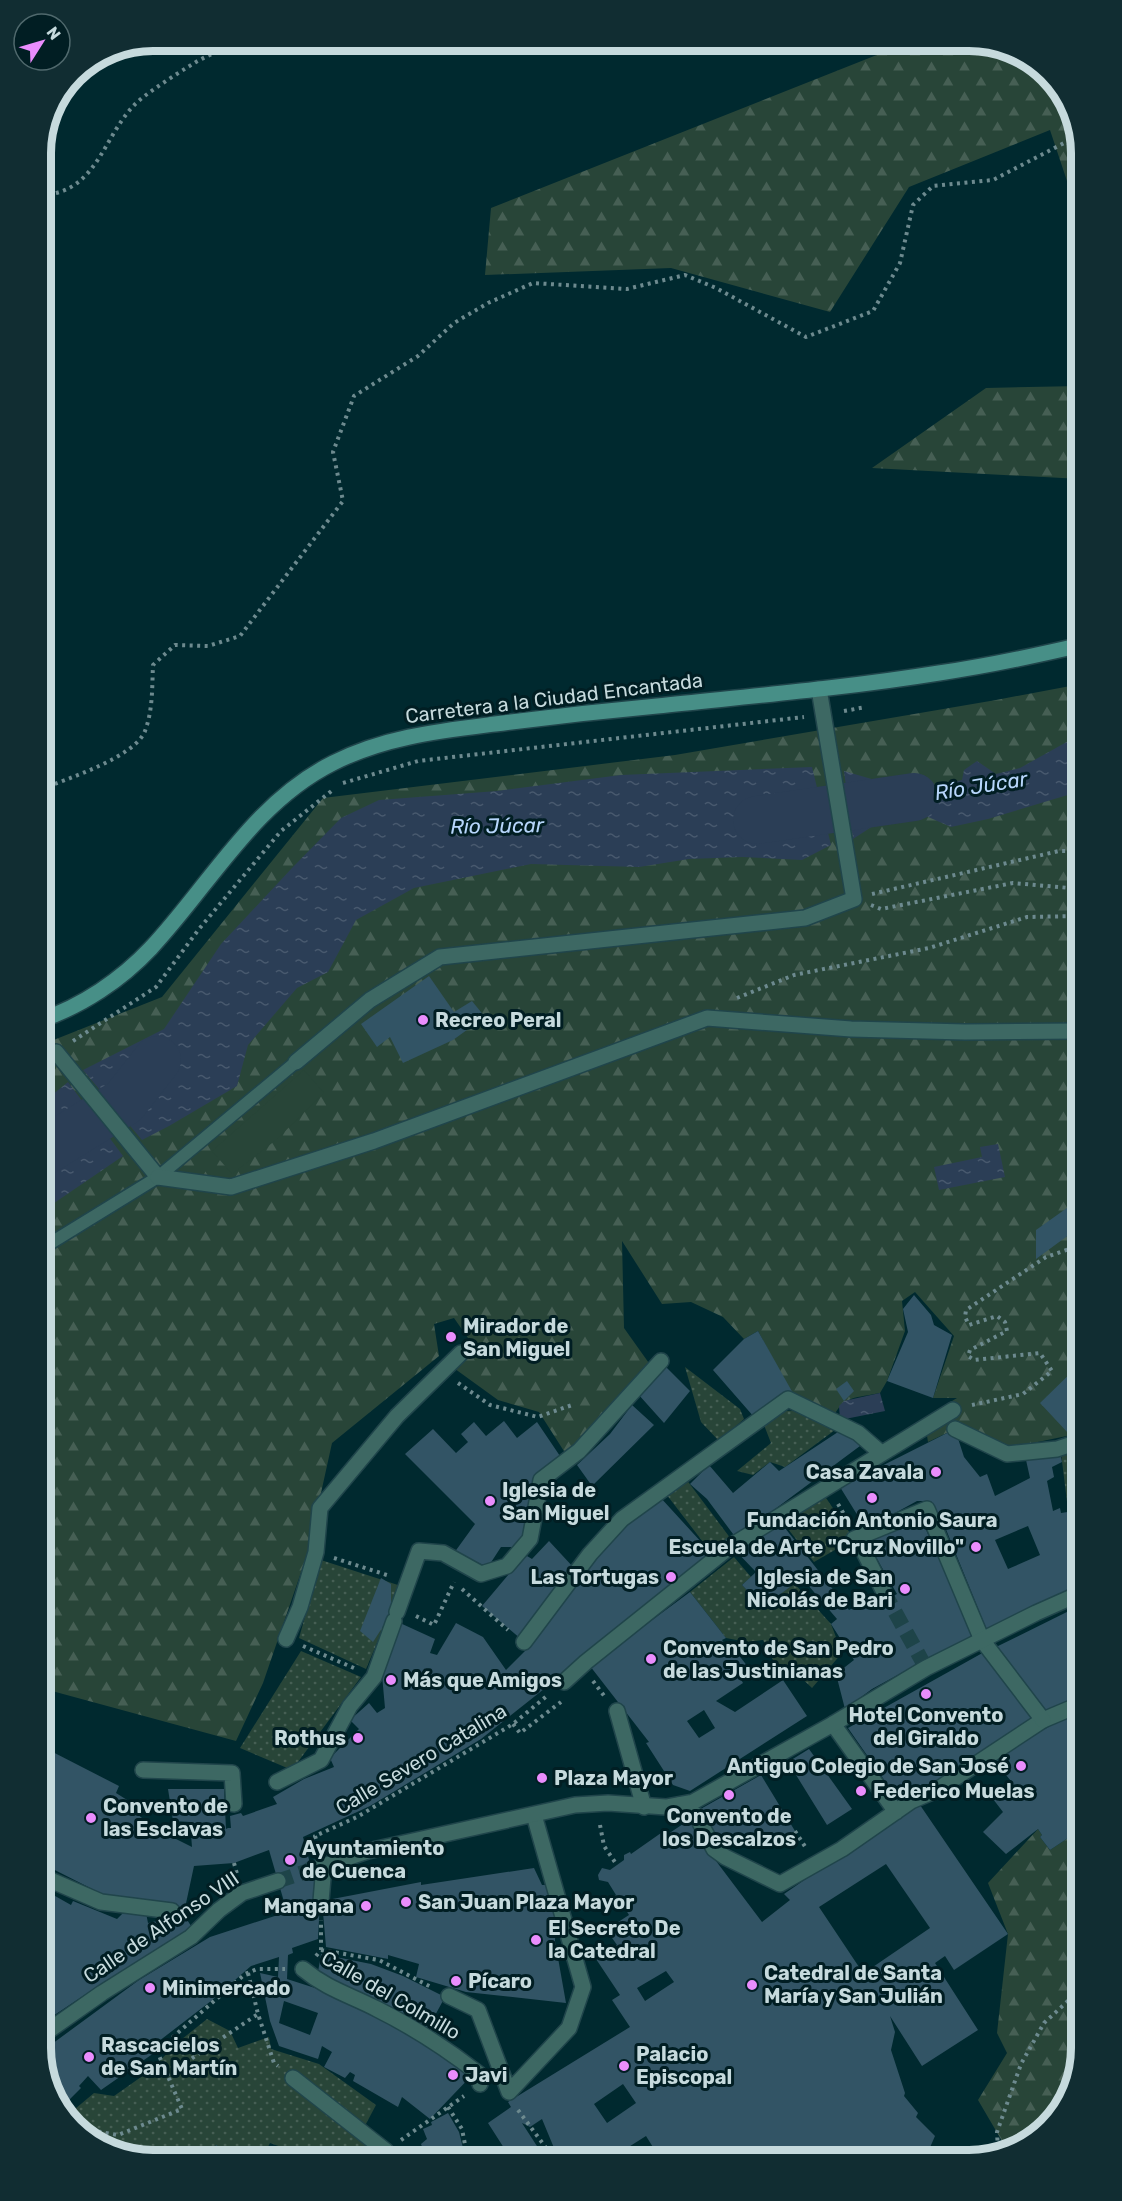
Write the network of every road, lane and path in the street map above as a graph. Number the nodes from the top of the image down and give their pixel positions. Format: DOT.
graph roads {
  1 [pos="219,51"];
  2 [pos="1070,144"];
  3 [pos="51,194"];
  4 [pos="1071,647"];
  5 [pos="819,689"];
  6 [pos="870,706"];
  7 [pos="823,715"];
  8 [pos="51,785"];
  9 [pos="1071,851"];
  10 [pos="1071,888"];
  11 [pos="854,899"];
  12 [pos="1071,916"];
  13 [pos="51,1017"];
  14 [pos="707,1018"];
  15 [pos="1071,1030"];
  16 [pos="56,1052"];
  17 [pos="296,1062"];
  18 [pos="158,1177"];
  19 [pos="51,1244"];
  20 [pos="1071,1249"];
  21 [pos="461,1353"];
  22 [pos="661,1361"];
  23 [pos="442,1372"];
  24 [pos="575,1404"];
  25 [pos="953,1410"];
  26 [pos="955,1429"];
  27 [pos="1071,1445"];
  28 [pos="881,1453"];
  29 [pos="828,1485"];
  30 [pos="858,1542"];
  31 [pos="316,1552"];
  32 [pos="408,1582"];
  33 [pos="884,1592"];
  34 [pos="1071,1598"];
  35 [pos="413,1615"];
  36 [pos="286,1639"];
  37 [pos="982,1641"];
  38 [pos="524,1642"];
  39 [pos="588,1673"];
  40 [pos="374,1677"];
  41 [pos="592,1679"];
  42 [pos="564,1682"];
  43 [pos="583,1686"];
  44 [pos="565,1699"];
  45 [pos="1071,1709"];
  46 [pos="617,1711"];
  47 [pos="1043,1720"];
  48 [pos="513,1724"];
  49 [pos="833,1724"];
  50 [pos="143,1770"];
  51 [pos="277,1782"];
  52 [pos="686,1803"];
  53 [pos="234,1804"];
  54 [pos="644,1807"];
  55 [pos="896,1812"];
  56 [pos="534,1815"];
  57 [pos="604,1846"];
  58 [pos="617,1865"];
  59 [pos="318,1868"];
  60 [pos="51,1881"];
  61 [pos="278,1881"];
  62 [pos="321,1901"];
  63 [pos="172,1911"];
  64 [pos="321,1950"];
  65 [pos="303,1969"];
  66 [pos="248,1973"];
  67 [pos="449,1996"];
  68 [pos="1071,1999"];
  69 [pos="258,2014"];
  70 [pos="51,2028"];
  71 [pos="274,2062"];
  72 [pos="167,2075"];
  73 [pos="293,2078"];
  74 [pos="480,2084"];
  75 [pos="509,2092"];
  76 [pos="448,2107"];
  77 [pos="95,2131"];
  78 [pos="998,2145"];
  79 [pos="380,2150"];
  80 [pos="394,2150"];
  81 [pos="466,2150"];
  82 [pos="547,2150"];
  1 -- 3 [label="path"];
  2 -- 8 [label="path"];
  4 -- 5 [label="main road, Carretera a la Ciudad Encantada"];
  5 -- 7 [label="street"];
  5 -- 13 [label="main road, Carretera a la Ciudad Encantada"];
  6 -- 7 [label="path"];
  7 -- 11 [label="street"];
  7 -- 16 [label="path"];
  9 -- 11 [label="path"];
  10 -- 11 [label="path"];
  11 -- 17 [label="street"];
  12 -- 14 [label="path"];
  14 -- 15 [label="street"];
  14 -- 18 [label="street"];
  16 -- 18 [label="street"];
  17 -- 18 [label="lane"];
  18 -- 19 [label="lane"];
  20 -- 25 [label="path"];
  21 -- 23 [label="street"];
  22 -- 32 [label="street"];
  23 -- 24 [label="path"];
  23 -- 31 [label="street"];
  25 -- 28 [label="street"];
  26 -- 27 [label="street"];
  28 -- 29 [label="street"];
  28 -- 38 [label="street"];
  29 -- 30 [label="path"];
  29 -- 42 [label="street"];
  30 -- 33 [label="street"];
  30 -- 37 [label="street"];
  31 -- 32 [label="path"];
  31 -- 36 [label="street"];
  32 -- 40 [label="street"];
  34 -- 37 [label="street"];
  35 -- 38 [label="path"];
  36 -- 40 [label="path"];
  37 -- 47 [label="street"];
  37 -- 49 [label="street"];
  39 -- 41 [label="path"];
  40 -- 51 [label="street"];
  41 -- 43 [label="path"];
  41 -- 46 [label="path"];
  42 -- 48 [label="path, Calle Severo Catalina"];
  44 -- 48 [label="path"];
  45 -- 47 [label="street"];
  46 -- 54 [label="street"];
  47 -- 55 [label="street"];
  48 -- 59 [label="path, Calle Severo Catalina"];
  49 -- 52 [label="street"];
  49 -- 55 [label="street"];
  50 -- 53 [label="street"];
  52 -- 54 [label="street"];
  52 -- 55 [label="street"];
  54 -- 56 [label="street"];
  56 -- 59 [label="street"];
  56 -- 75 [label="street"];
  57 -- 58 [label="path"];
  59 -- 62 [label="street"];
  60 -- 63 [label="street"];
  61 -- 70 [label="street, Calle de Alfonso VIII"];
  62 -- 64 [label="path"];
  64 -- 65 [label="path"];
  64 -- 67 [label="path"];
  65 -- 66 [label="path"];
  65 -- 74 [label="street, Calle del Colmillo"];
  66 -- 69 [label="path"];
  66 -- 72 [label="path"];
  67 -- 75 [label="street"];
  68 -- 78 [label="path"];
  69 -- 71 [label="path"];
  69 -- 72 [label="path"];
  72 -- 77 [label="path"];
  73 -- 79 [label="street"];
  74 -- 76 [label="path"];
  75 -- 82 [label="path"];
  76 -- 80 [label="path"];
  76 -- 81 [label="path"];
}
